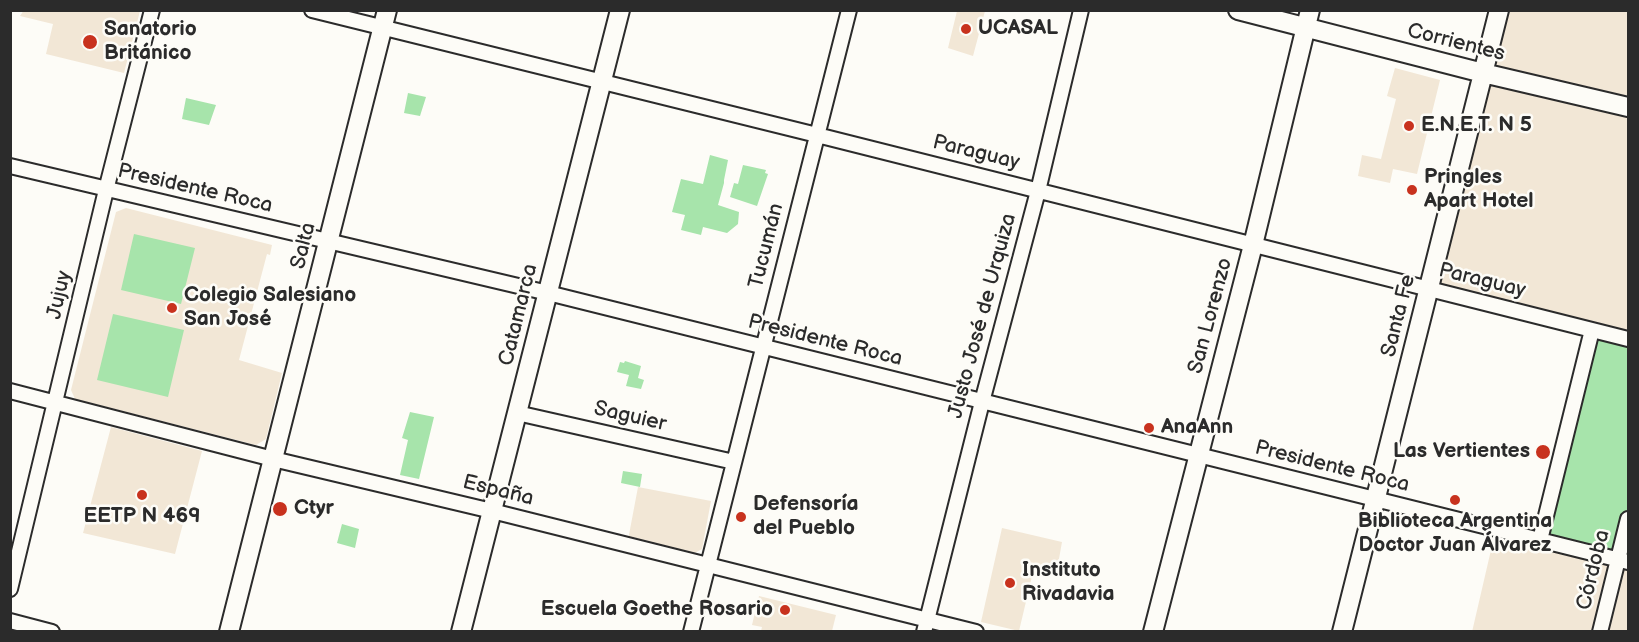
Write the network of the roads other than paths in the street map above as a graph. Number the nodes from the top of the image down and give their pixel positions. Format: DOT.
graph roads {
  1 [pos="152,10"];
  2 [pos="312,10"];
  3 [pos="620,10"];
  4 [pos="849,10"];
  5 [pos="1081,10"];
  6 [pos="1238,10"];
  7 [pos="1310,10"];
  8 [pos="1499,10"];
  9 [pos="385,19"];
  10 [pos="1305,28"];
  11 [pos="1483,73"];
  12 [pos="602,82"];
  13 [pos="1629,107"];
  14 [pos="817,135"];
  15 [pos="10,166"];
  16 [pos="106,190"];
  17 [pos="1038,191"];
  18 [pos="328,241"];
  19 [pos="1252,245"];
  20 [pos="1429,289"];
  21 [pos="548,293"];
  22 [pos="1592,330"];
  23 [pos="1629,339"];
  24 [pos="764,347"];
  25 [pos="10,391"];
  26 [pos="982,402"];
  27 [pos="56,403"];
  28 [pos="517,413"];
  29 [pos="1198,455"];
  30 [pos="273,459"];
  31 [pos="734,462"];
  32 [pos="1376,500"];
  33 [pos="492,511"];
  34 [pos="1629,519"];
  35 [pos="1540,540"];
  36 [pos="1623,561"];
  37 [pos="708,565"];
  38 [pos="10,588"];
  39 [pos="10,621"];
  40 [pos="925,625"];
  41 [pos="52,632"];
  42 [pos="229,632"];
  43 [pos="461,632"];
  44 [pos="692,632"];
  45 [pos="976,632"];
  46 [pos="1153,632"];
  47 [pos="1342,632"];
  48 [pos="1600,632"];
  1 -- 16 [label="street, Jujuy"];
  2 -- 9 [label="street, Paraguay"];
  3 -- 12 [label="main road, Catamarca"];
  4 -- 14 [label="street, Tucumán"];
  5 -- 17 [label="street, Justo José de Urquiza"];
  6 -- 10 [label="main road, Corrientes"];
  7 -- 10 [label="main road, San Lorenzo"];
  8 -- 11 [label="main road, Santa Fe"];
  9 -- 12 [label="street, Paraguay"];
  9 -- 18 [label="main road, Salta"];
  10 -- 11 [label="main road, Corrientes"];
  10 -- 19 [label="main road, San Lorenzo"];
  11 -- 13 [label="main road, Corrientes"];
  11 -- 20 [label="main road, Santa Fe"];
  12 -- 14 [label="street, Paraguay"];
  12 -- 21 [label="main road, Catamarca"];
  14 -- 17 [label="street, Paraguay"];
  14 -- 24 [label="street, Tucumán"];
  15 -- 16 [label="street, Presidente Roca"];
  16 -- 18 [label="street, Presidente Roca"];
  16 -- 27 [label="street, Jujuy"];
  17 -- 19 [label="street, Paraguay"];
  17 -- 26 [label="street, Justo José de Urquiza"];
  18 -- 21 [label="street, Presidente Roca"];
  18 -- 30 [label="main road, Salta"];
  19 -- 20 [label="street, Paraguay"];
  19 -- 29 [label="main road, San Lorenzo"];
  20 -- 22 [label="street, Paraguay"];
  20 -- 32 [label="main road, Santa Fe"];
  21 -- 24 [label="street, Presidente Roca"];
  21 -- 28 [label="main road, Catamarca"];
  22 -- 23 [label="street, Paraguay"];
  22 -- 35 [label="street"];
  24 -- 26 [label="street, Presidente Roca"];
  24 -- 31 [label="street, Tucumán"];
  25 -- 27 [label="street, España"];
  26 -- 29 [label="street, Presidente Roca"];
  26 -- 40 [label="street, Justo José de Urquiza"];
  27 -- 30 [label="street, España"];
  27 -- 38 [label="street, Jujuy"];
  28 -- 31 [label="street, Saguier"];
  28 -- 33 [label="main road, Catamarca"];
  29 -- 32 [label="street, Presidente Roca"];
  29 -- 46 [label="main road, San Lorenzo"];
  30 -- 33 [label="street, España"];
  30 -- 42 [label="main road, Salta"];
  31 -- 37 [label="street, Tucumán"];
  32 -- 35 [label="street, Presidente Roca"];
  32 -- 47 [label="main road, Santa Fe"];
  33 -- 37 [label="street, España"];
  33 -- 43 [label="main road, Catamarca"];
  34 -- 36 [label="street, Córdoba"];
  35 -- 36 [label="street, Presidente Roca"];
  36 -- 48 [label="street, Córdoba"];
  37 -- 40 [label="street, España"];
  37 -- 44 [label="street, Tucumán"];
  39 -- 41 [label="street"];
  40 -- 45 [label="street, España"];
}
